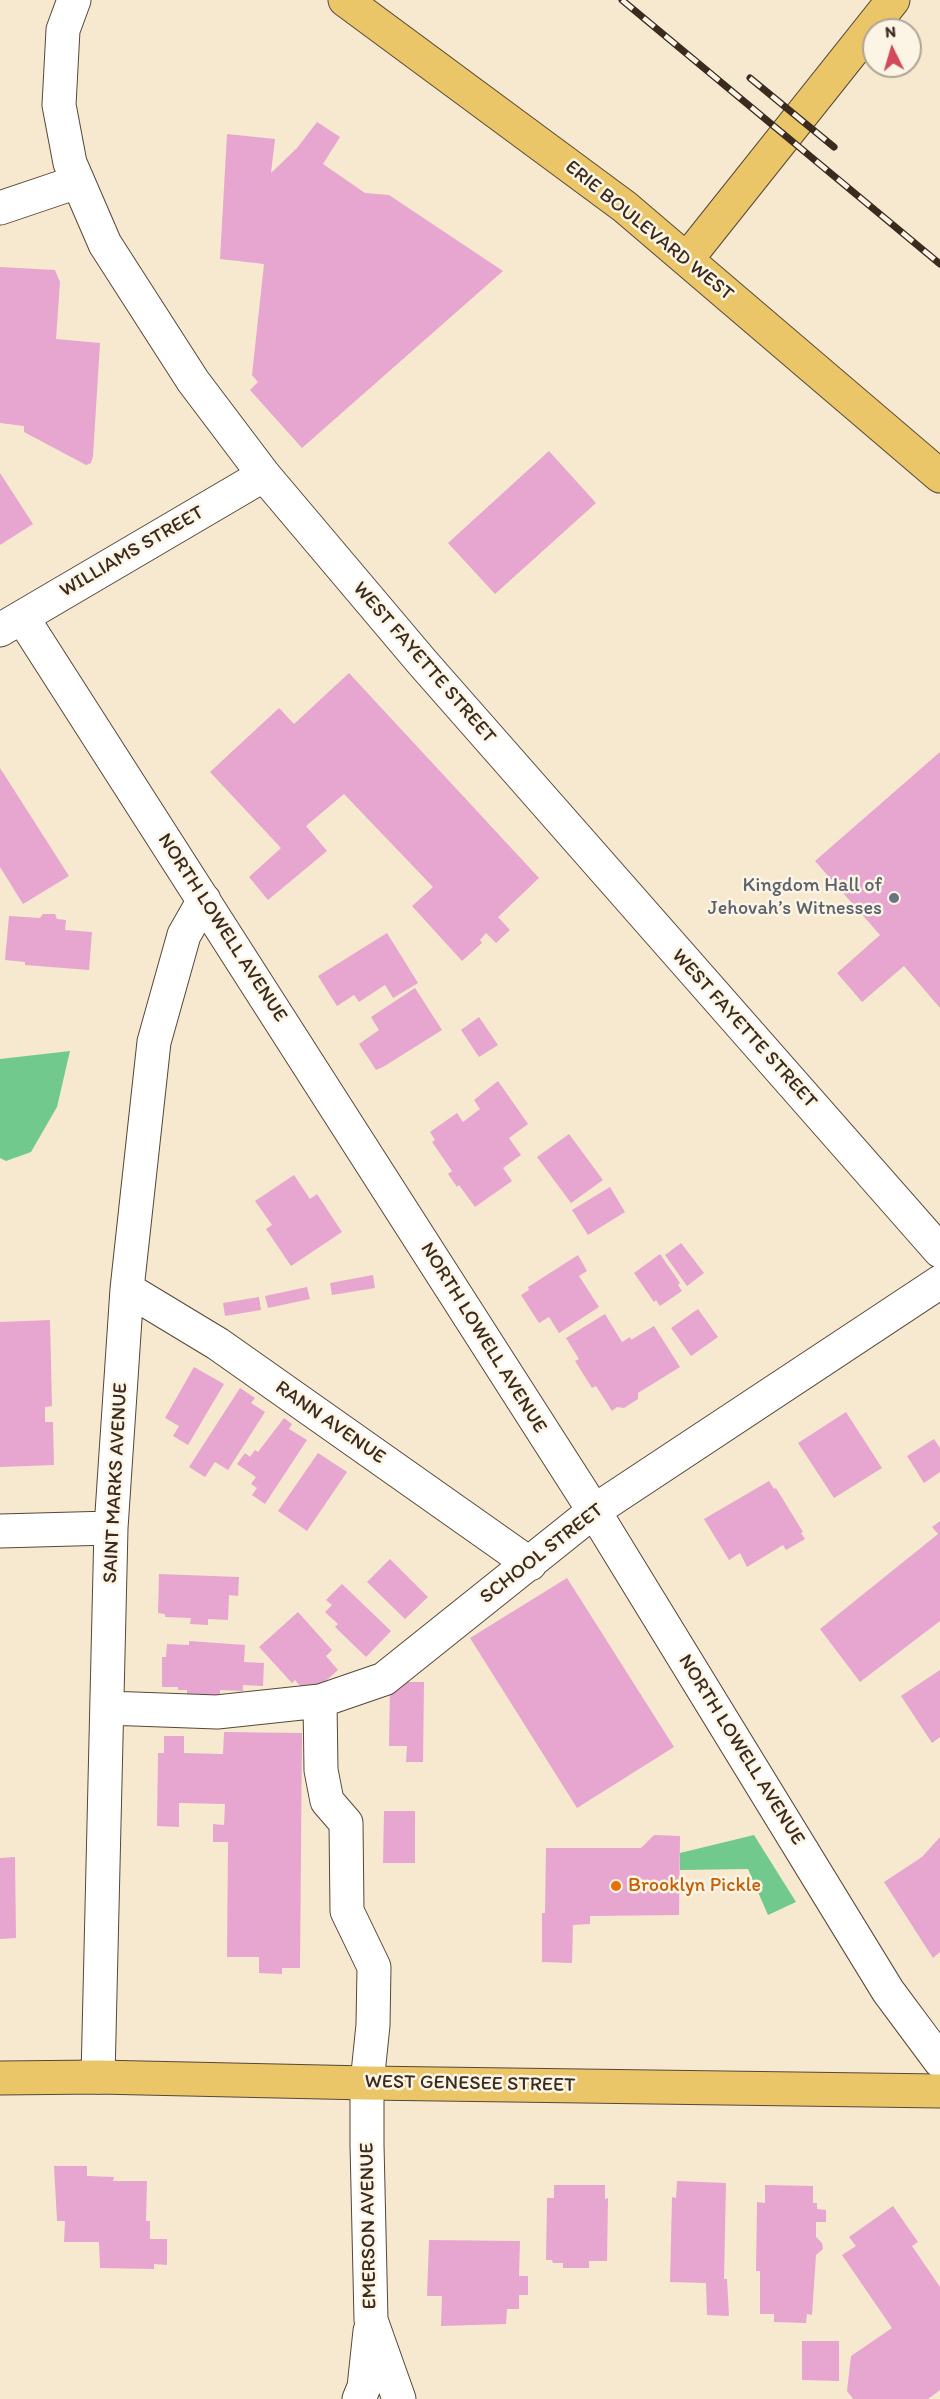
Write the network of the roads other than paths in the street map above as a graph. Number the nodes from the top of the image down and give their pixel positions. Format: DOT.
graph roads {
  1 [pos="74,0"];
  2 [pos="345,0"];
  3 [pos="894,0"];
  4 [pos="77,182"];
  5 [pos="0,208"];
  6 [pos="687,259"];
  7 [pos="264,474"];
  8 [pos="940,476"];
  9 [pos="11,624"];
  10 [pos="204,900"];
  11 [pos="940,1251"];
  12 [pos="940,1282"];
  13 [pos="127,1289"];
  14 [pos="594,1511"];
  15 [pos="111,1528"];
  16 [pos="0,1530"];
  17 [pos="530,1564"];
  18 [pos="320,1701"];
  19 [pos="107,1708"];
  20 [pos="940,2061"];
  21 [pos="0,2078"];
  22 [pos="98,2078"];
  23 [pos="367,2083"];
  24 [pos="940,2091"];
  25 [pos="371,2320"];
  26 [pos="359,2399"];
  27 [pos="399,2399"];
  1 -- 4 [label="street, WEST FAYETTE STREET"];
  2 -- 6 [label="main road, ERIE BOULEVARD WEST"];
  3 -- 6 [label="main road"];
  4 -- 5 [label="street"];
  4 -- 7 [label="street, WEST FAYETTE STREET"];
  6 -- 8 [label="main road, ERIE BOULEVARD WEST"];
  7 -- 9 [label="street, WILLIAMS STREET"];
  7 -- 11 [label="street, WEST FAYETTE STREET"];
  9 -- 10 [label="street, NORTH LOWELL AVENUE"];
  10 -- 13 [label="street, SAINT MARKS AVENUE"];
  10 -- 14 [label="street, NORTH LOWELL AVENUE"];
  12 -- 14 [label="street, SCHOOL STREET"];
  13 -- 15 [label="street, SAINT MARKS AVENUE"];
  13 -- 17 [label="street, RANN AVENUE"];
  14 -- 17 [label="street, SCHOOL STREET"];
  14 -- 20 [label="street, NORTH LOWELL AVENUE"];
  15 -- 16 [label="street"];
  15 -- 19 [label="street, SAINT MARKS AVENUE"];
  17 -- 18 [label="street, SCHOOL STREET"];
  18 -- 19 [label="street, SCHOOL STREET"];
  18 -- 23 [label="street, EMERSON AVENUE"];
  19 -- 22 [label="street, SAINT MARKS AVENUE"];
  21 -- 22 [label="main road, WEST GENESEE STREET"];
  22 -- 23 [label="main road, WEST GENESEE STREET"];
  23 -- 24 [label="main road, WEST GENESEE STREET"];
  23 -- 25 [label="street, EMERSON AVENUE"];
  25 -- 26 [label="street"];
  25 -- 27 [label="street, EMERSON AVENUE"];
}
